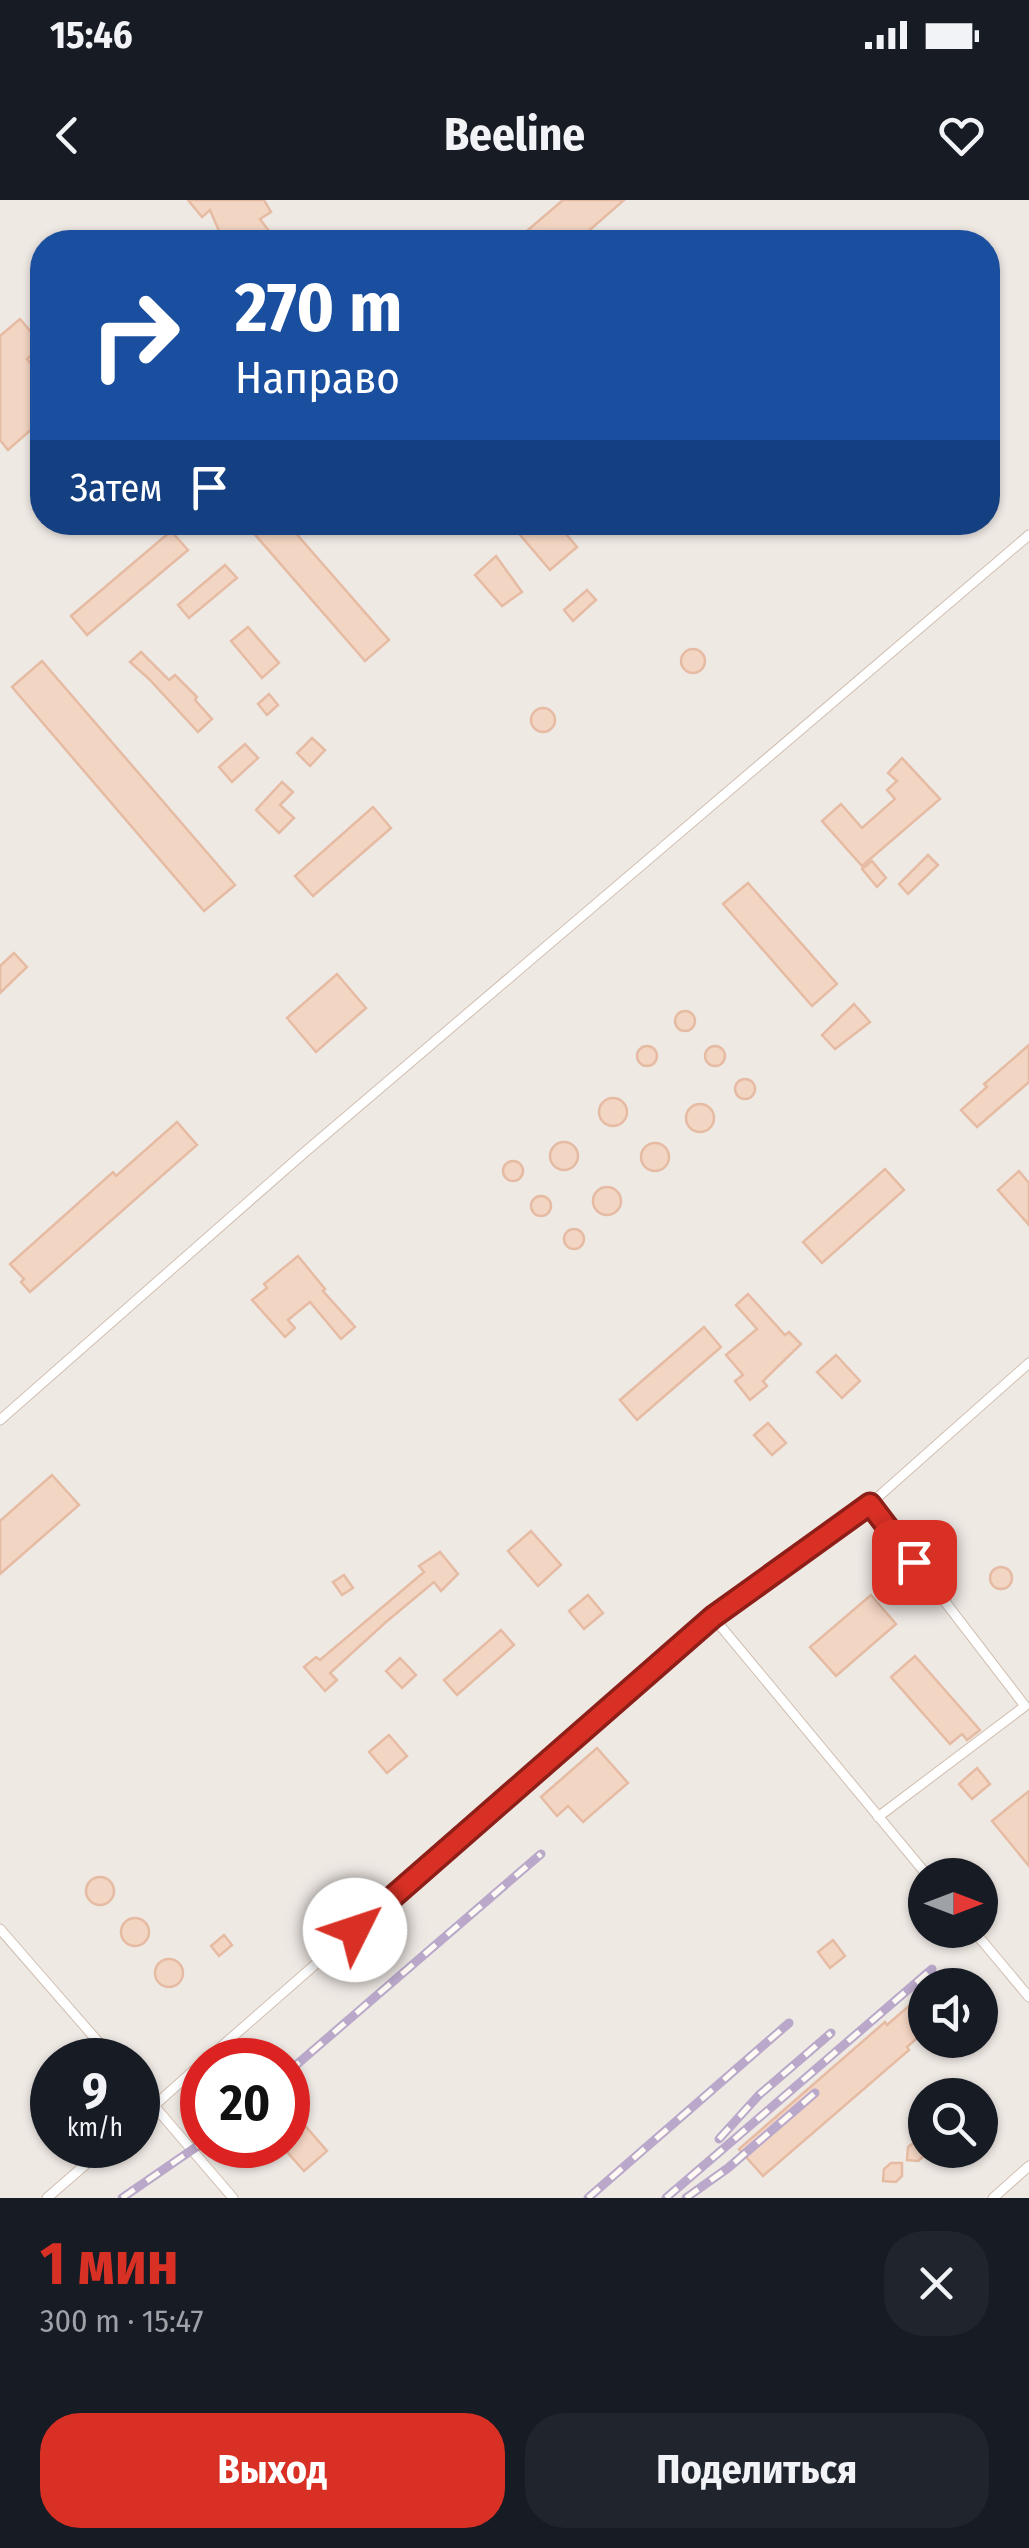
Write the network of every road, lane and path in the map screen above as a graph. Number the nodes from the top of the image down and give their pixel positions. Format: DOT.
graph roads {
  1 [pos="1029,535"];
  2 [pos="1029,1363"];
  3 [pos="0,1420"];
  4 [pos="870,1504"];
  5 [pos="713,1617"];
  6 [pos="878,1817"];
  7 [pos="913,1858"];
  8 [pos="0,1930"];
  9 [pos="988,1948"];
  10 [pos="1029,1998"];
  11 [pos="95,2038"];
  12 [pos="231,2038"];
  13 [pos="180,2083"];
  14 [pos="160,2101"];
  15 [pos="160,2113"];
  16 [pos="1029,2166"];
  17 [pos="82,2168"];
  18 [pos="47,2198"];
  19 [pos="233,2198"];
  20 [pos="993,2198"];
  1 -- 3 [label="lane"];
  2 -- 4 [label="lane"];
  4 -- 5 [label="lane"];
  4 -- 6 [label="lane"];
  5 -- 6 [label="lane"];
  5 -- 12 [label="lane"];
  6 -- 7 [label="lane"];
  8 -- 11 [label="lane"];
  9 -- 10 [label="lane"];
  13 -- 14 [label="lane"];
  15 -- 19 [label="lane"];
  16 -- 20 [label="lane"];
  17 -- 18 [label="lane"];
}
